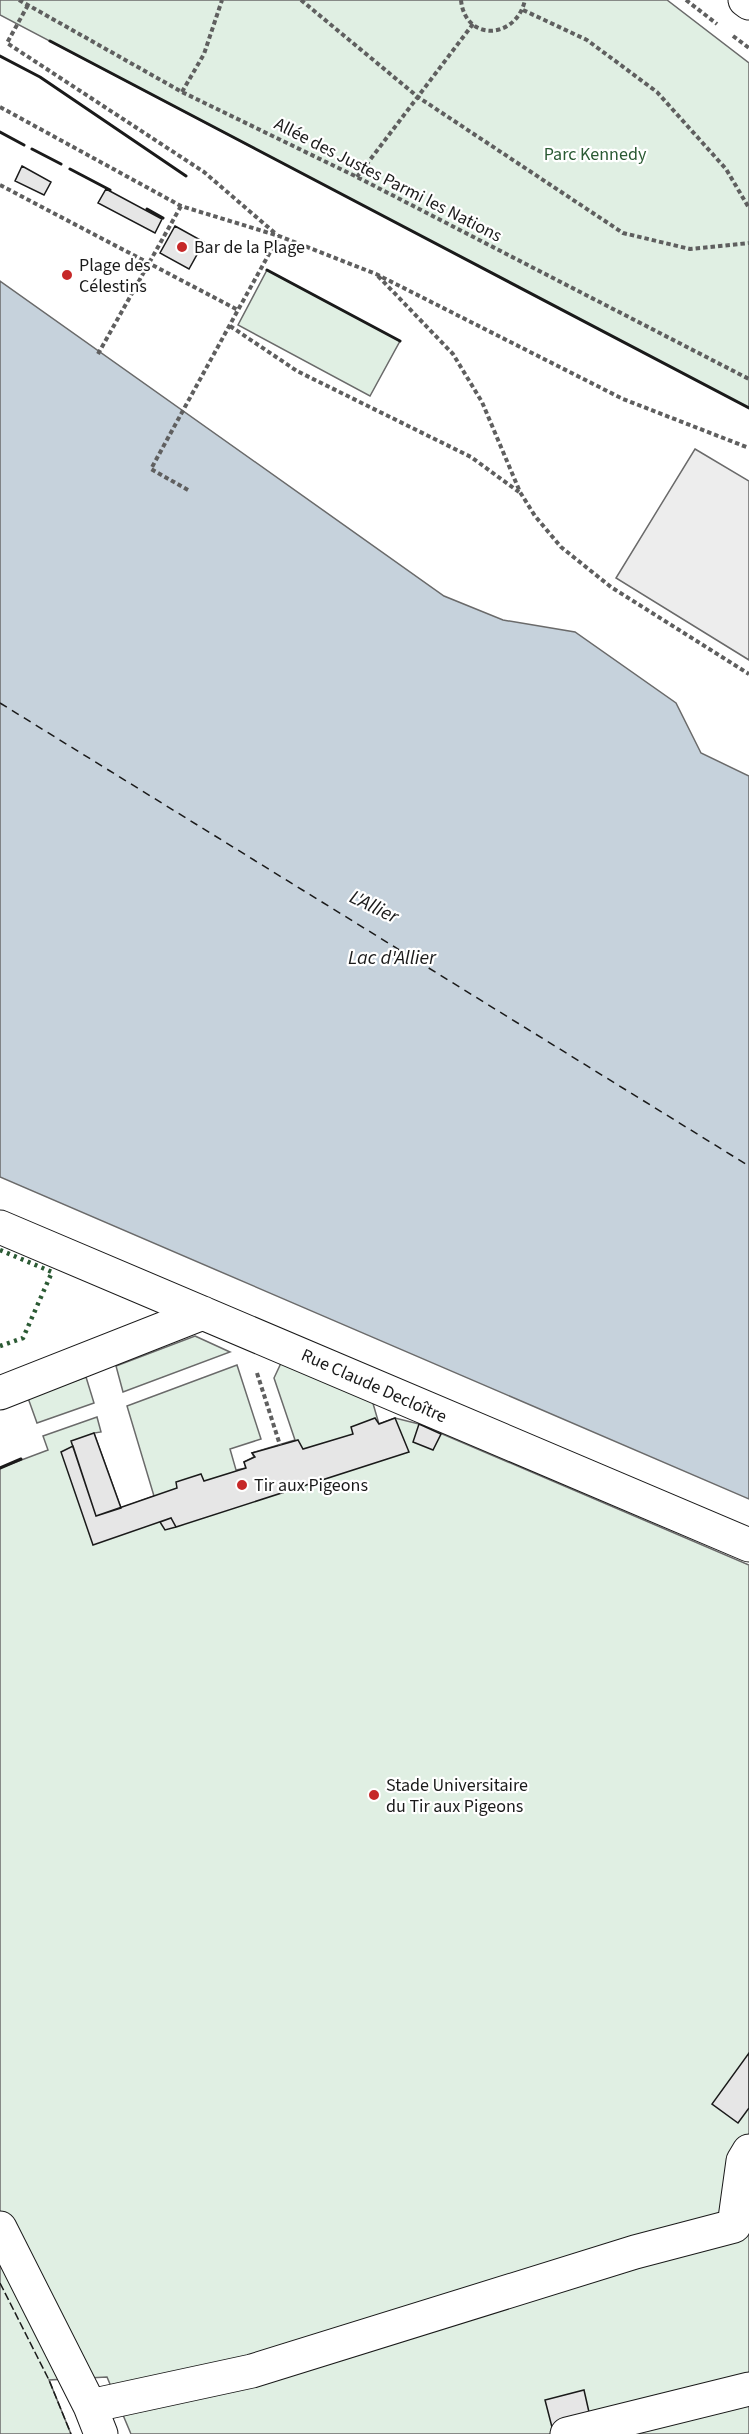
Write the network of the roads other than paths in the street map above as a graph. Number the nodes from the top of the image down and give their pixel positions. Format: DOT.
graph roads {
  1 [pos="745,0"];
  2 [pos="749,3"];
  3 [pos="0,1227"];
  4 [pos="203,1313"];
  5 [pos="0,1393"];
  6 [pos="749,1545"];
  7 [pos="749,2151"];
  8 [pos="742,2225"];
  9 [pos="0,2228"];
  10 [pos="749,2389"];
  11 [pos="96,2420"];
  12 [pos="567,2434"];
  1 -- 2 [label="street"];
  3 -- 4 [label="street, Rue Claude Decloître"];
  4 -- 5 [label="street"];
  4 -- 6 [label="street, Rue Claude Decloître"];
  7 -- 8 [label="street"];
  8 -- 11 [label="street"];
  9 -- 11 [label="street"];
  10 -- 12 [label="street"];
}
